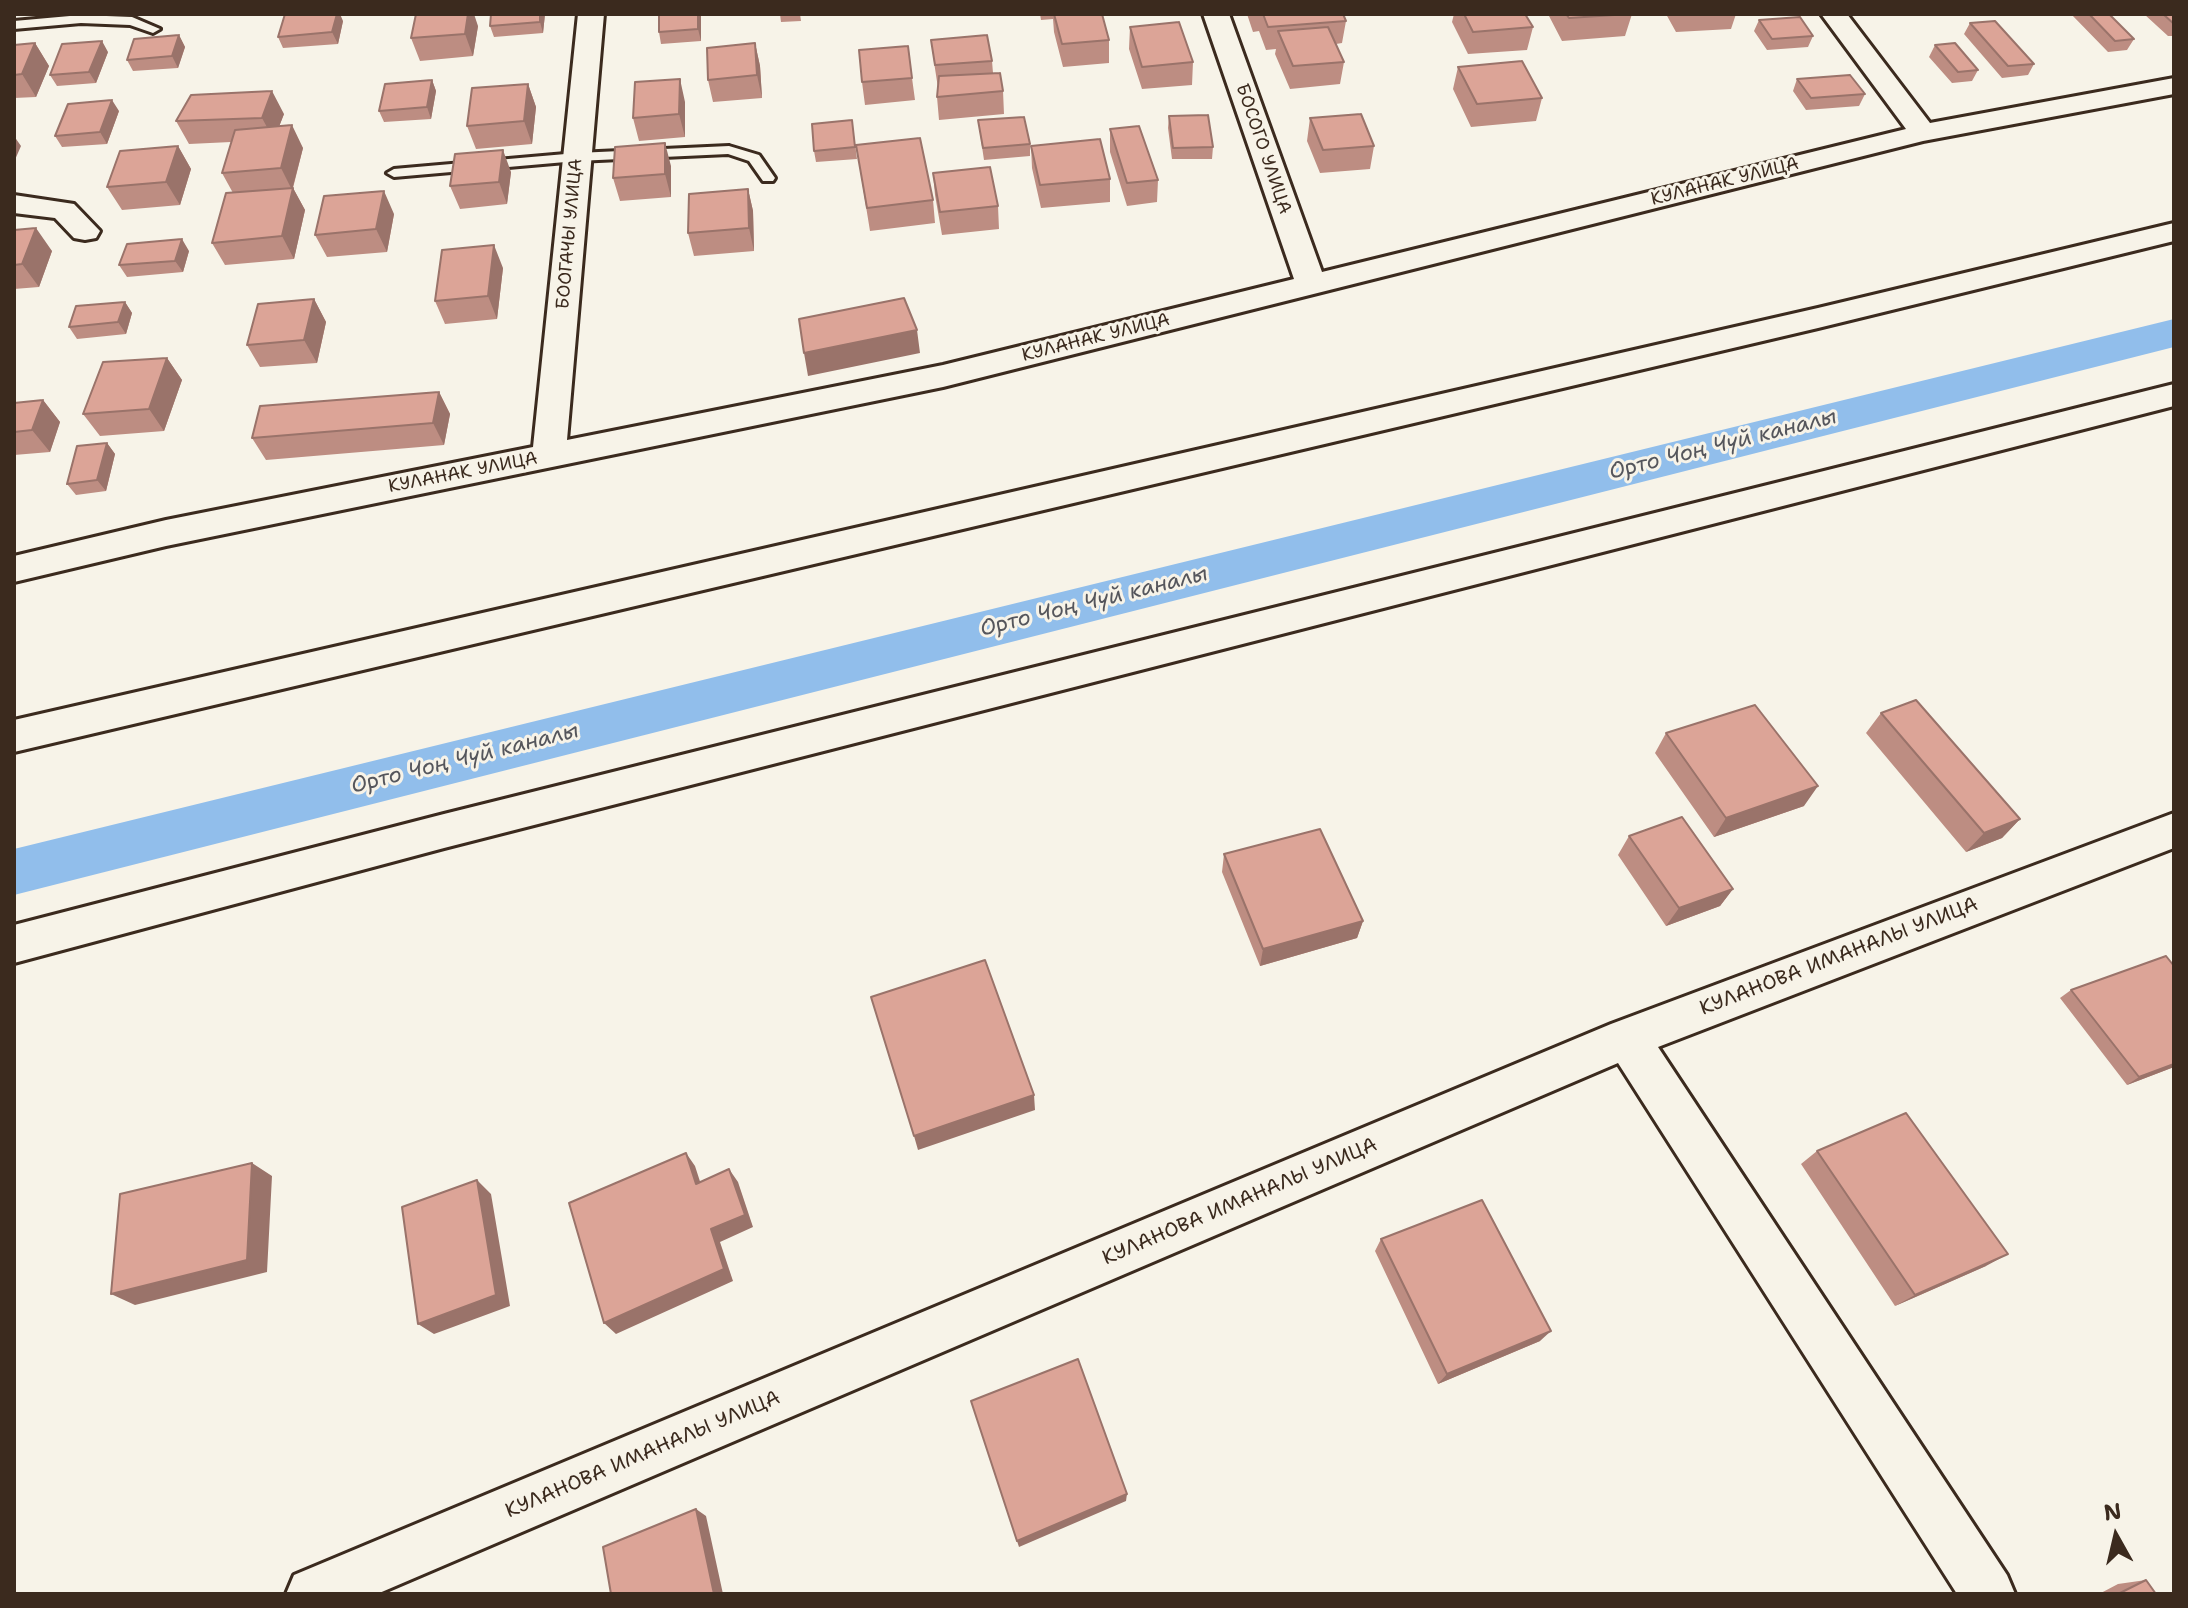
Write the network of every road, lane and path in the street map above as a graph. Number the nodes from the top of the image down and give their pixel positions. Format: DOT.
graph roads {
  1 [pos="591,14"];
  2 [pos="1216,14"];
  3 [pos="1834,14"];
  4 [pos="14,25"];
  5 [pos="153,29"];
  6 [pos="2174,86"];
  7 [pos="1923,133"];
  8 [pos="577,157"];
  9 [pos="394,173"];
  10 [pos="768,178"];
  11 [pos="14,204"];
  12 [pos="85,231"];
  13 [pos="2174,232"];
  14 [pos="1311,284"];
  15 [pos="2174,395"];
  16 [pos="549,455"];
  17 [pos="14,569"];
  18 [pos="14,736"];
  19 [pos="2174,830"];
  20 [pos="14,944"];
  21 [pos="1627,1038"];
  22 [pos="329,1591"];
  23 [pos="1988,1594"];
  1 -- 8 [label="street, БООГАЧЫ УЛИЦА"];
  2 -- 14 [label="street, БОСОГО УЛИЦА"];
  3 -- 7 [label="street"];
  4 -- 5 [label="lane"];
  6 -- 7 [label="street, КУЛАНАК УЛИЦА"];
  7 -- 14 [label="street, КУЛАНАК УЛИЦА"];
  8 -- 9 [label="lane"];
  8 -- 10 [label="lane"];
  8 -- 16 [label="street, БООГАЧЫ УЛИЦА"];
  11 -- 12 [label="street"];
  13 -- 18 [label="street"];
  14 -- 16 [label="street, КУЛАНАК УЛИЦА"];
  15 -- 20 [label="street"];
  16 -- 17 [label="street, КУЛАНАК УЛИЦА"];
  19 -- 21 [label="street, КУЛАНОВА ИМАНАЛЫ УЛИЦА"];
  21 -- 22 [label="street, КУЛАНОВА ИМАНАЛЫ УЛИЦА"];
  21 -- 23 [label="street"];
}
